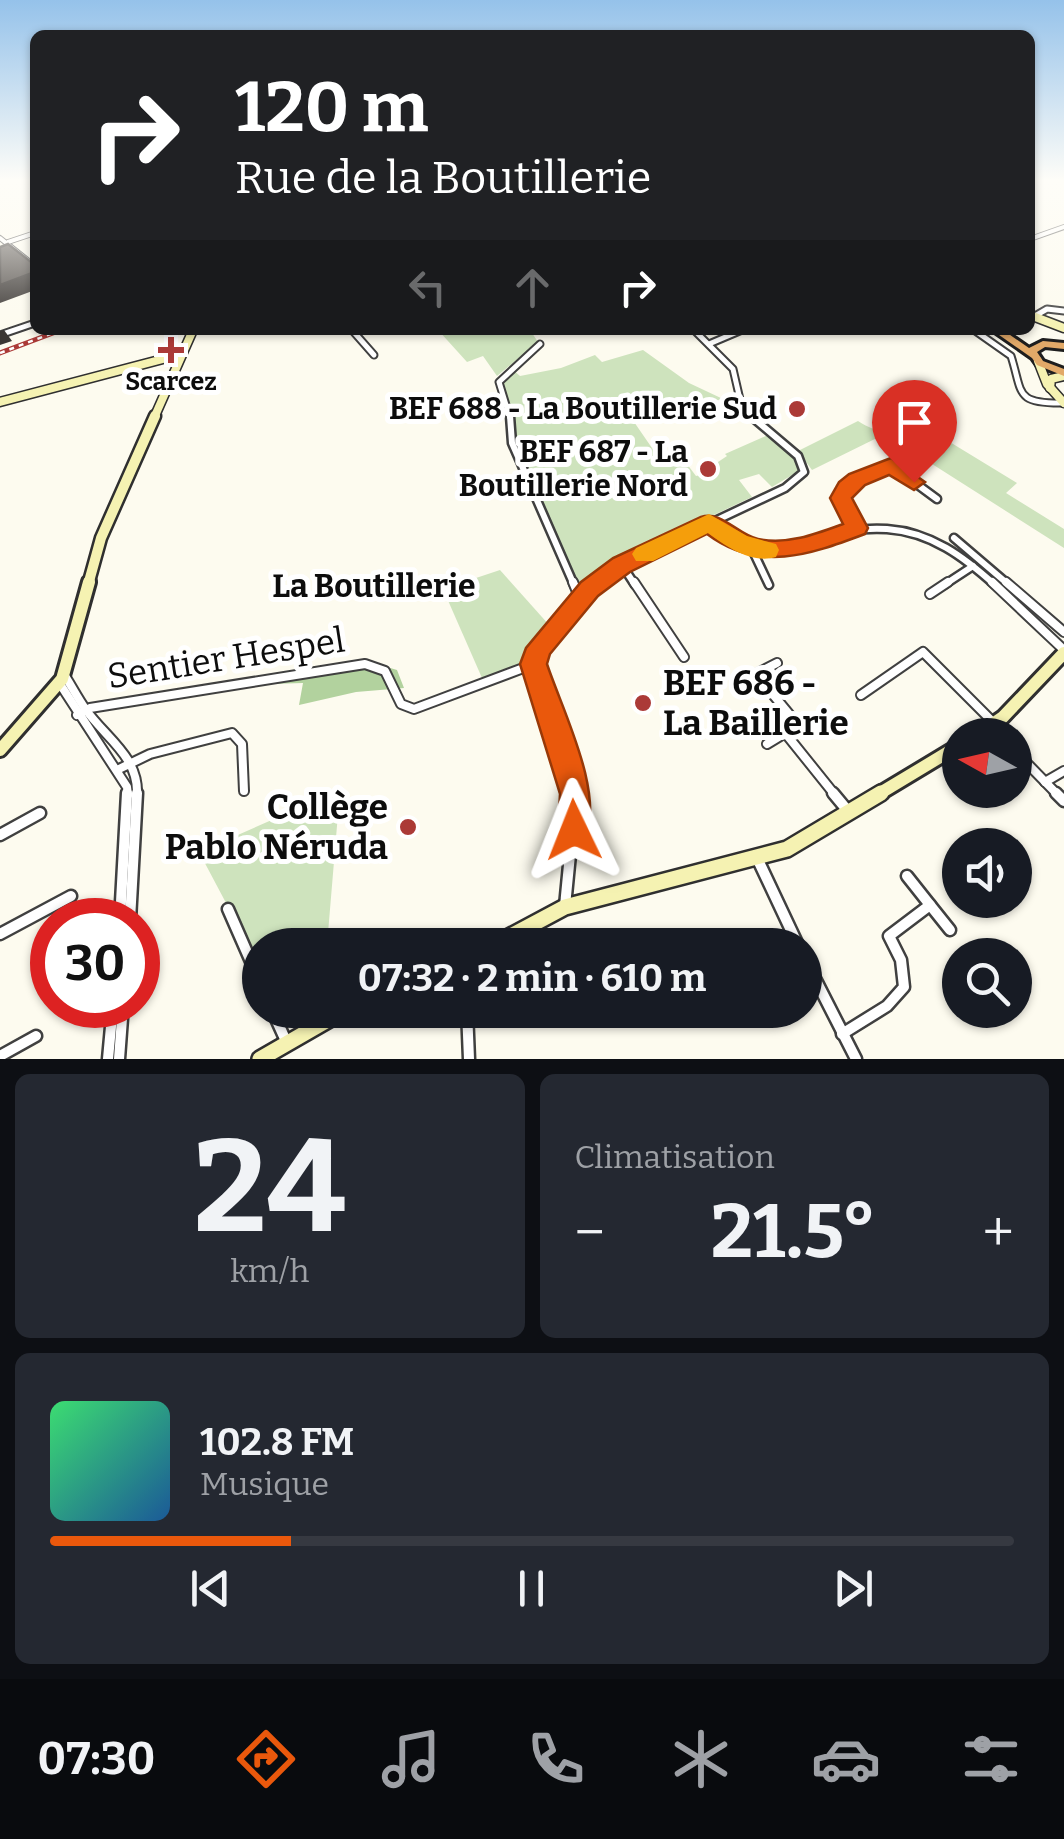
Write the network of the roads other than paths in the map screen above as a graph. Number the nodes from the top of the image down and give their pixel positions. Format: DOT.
graph roads {
  1 [pos="30,235"];
  2 [pos="0,238"];
  3 [pos="7,242"];
  4 [pos="30,262"];
  5 [pos="1064,311"];
  6 [pos="1035,315"];
  7 [pos="1035,317"];
  8 [pos="30,325"];
  9 [pos="1064,328"];
  10 [pos="0,335"];
  11 [pos="190,335"];
  12 [pos="356,335"];
  13 [pos="699,335"];
  14 [pos="730,335"];
  15 [pos="981,335"];
  16 [pos="1004,335"];
  17 [pos="1028,335"];
  18 [pos="540,344"];
  19 [pos="709,344"];
  20 [pos="1060,345"];
  21 [pos="182,354"];
  22 [pos="374,355"];
  23 [pos="1036,358"];
  24 [pos="1064,374"];
  25 [pos="1050,388"];
  26 [pos="0,402"];
  27 [pos="1064,403"];
  28 [pos="913,455"];
  29 [pos="891,466"];
  30 [pos="937,500"];
  31 [pos="709,523"];
  32 [pos="857,528"];
  33 [pos="954,538"];
  34 [pos="752,548"];
  35 [pos="622,565"];
  36 [pos="973,566"];
  37 [pos="768,585"];
  38 [pos="930,594"];
  39 [pos="580,599"];
  40 [pos="1064,632"];
  41 [pos="684,657"];
  42 [pos="1062,657"];
  43 [pos="776,663"];
  44 [pos="534,664"];
  45 [pos="62,679"];
  46 [pos="860,694"];
  47 [pos="81,712"];
  48 [pos="984,718"];
  49 [pos="1004,718"];
  50 [pos="786,734"];
  51 [pos="767,744"];
  52 [pos="0,750"];
  53 [pos="942,756"];
  54 [pos="131,762"];
  55 [pos="118,769"];
  56 [pos="1032,769"];
  57 [pos="1064,771"];
  58 [pos="1045,782"];
  59 [pos="244,791"];
  60 [pos="1064,801"];
  61 [pos="40,812"];
  62 [pos="848,812"];
  63 [pos="0,835"];
  64 [pos="758,858"];
  65 [pos="907,876"];
  66 [pos="71,896"];
  67 [pos="122,898"];
  68 [pos="132,898"];
  69 [pos="930,905"];
  70 [pos="565,908"];
  71 [pos="228,909"];
  72 [pos="527,928"];
  73 [pos="790,928"];
  74 [pos="950,930"];
  75 [pos="0,934"];
  76 [pos="242,941"];
  77 [pos="822,993"];
  78 [pos="110,1028"];
  79 [pos="121,1028"];
  80 [pos="280,1028"];
  81 [pos="311,1028"];
  82 [pos="468,1028"];
  83 [pos="842,1034"];
  84 [pos="36,1036"];
  85 [pos="286,1041"];
  86 [pos="0,1056"];
  87 [pos="108,1059"];
  88 [pos="119,1059"];
  89 [pos="260,1059"];
  90 [pos="469,1059"];
  91 [pos="856,1059"];
  1 -- 3 [label="street"];
  2 -- 3 [label="street"];
  3 -- 4 [label="street"];
  5 -- 6 [label="street"];
  7 -- 9 [label="street"];
  8 -- 10 [label="street"];
  11 -- 21 [label="street"];
  12 -- 22 [label="street"];
  13 -- 19 [label="street"];
  14 -- 19 [label="street"];
  15 -- 27 [label="street"];
  16 -- 23 [label="highway"];
  17 -- 20 [label="highway"];
  18 -- 39 [label="street"];
  19 -- 31 [label="street"];
  20 -- 23 [label="highway"];
  21 -- 26 [label="street"];
  21 -- 45 [label="street"];
  23 -- 24 [label="highway"];
  23 -- 25 [label="street"];
  24 -- 25 [label="street"];
  25 -- 27 [label="street"];
  28 -- 29 [label="street"];
  29 -- 30 [label="street"];
  29 -- 32 [label="street"];
  31 -- 34 [label="street"];
  31 -- 35 [label="street"];
  32 -- 34 [label="street"];
  32 -- 36 [label="street"];
  33 -- 40 [label="street"];
  34 -- 37 [label="street"];
  35 -- 39 [label="street"];
  35 -- 41 [label="street"];
  36 -- 38 [label="street"];
  36 -- 42 [label="street"];
  39 -- 44 [label="street"];
  42 -- 49 [label="street"];
  43 -- 50 [label="street"];
  44 -- 47 [label="street, Sentier Hespel"];
  44 -- 70 [label="street"];
  45 -- 47 [label="street"];
  45 -- 52 [label="street"];
  46 -- 48 [label="street"];
  47 -- 54 [label="street"];
  47 -- 55 [label="street"];
  50 -- 51 [label="street"];
  50 -- 62 [label="street"];
  53 -- 62 [label="street"];
  54 -- 55 [label="street"];
  54 -- 59 [label="street"];
  54 -- 68 [label="street"];
  55 -- 67 [label="street"];
  56 -- 58 [label="street"];
  57 -- 58 [label="street"];
  58 -- 60 [label="street"];
  61 -- 63 [label="street"];
  62 -- 64 [label="street"];
  64 -- 70 [label="street"];
  64 -- 73 [label="street"];
  65 -- 69 [label="street"];
  66 -- 75 [label="street"];
  69 -- 74 [label="street"];
  69 -- 83 [label="street"];
  70 -- 72 [label="street"];
  71 -- 76 [label="street"];
  77 -- 83 [label="street"];
  78 -- 87 [label="street"];
  79 -- 88 [label="street"];
  80 -- 85 [label="street"];
  81 -- 85 [label="street"];
  82 -- 90 [label="street"];
  83 -- 91 [label="street"];
  84 -- 86 [label="street"];
  85 -- 89 [label="street"];
}
